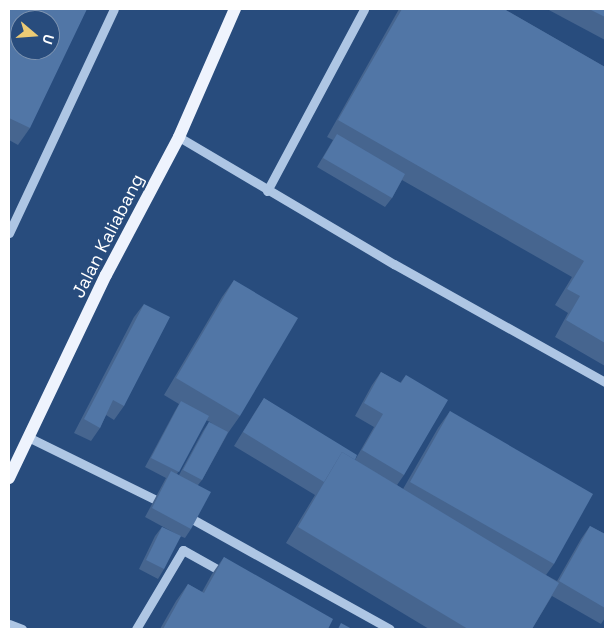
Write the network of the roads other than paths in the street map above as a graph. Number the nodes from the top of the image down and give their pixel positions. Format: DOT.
graph roads {
  1 [pos="114,9"];
  2 [pos="235,9"];
  3 [pos="364,9"];
  4 [pos="179,137"];
  5 [pos="267,190"];
  6 [pos="9,233"];
  7 [pos="605,382"];
  8 [pos="28,438"];
  9 [pos="9,478"];
  10 [pos="154,500"];
  11 [pos="194,520"];
  12 [pos="233,578"];
  13 [pos="9,624"];
  14 [pos="22,629"];
  15 [pos="136,629"];
  16 [pos="390,629"];
  1 -- 6 [label="lane"];
  2 -- 4 [label="main road, Jalan Kaliabang"];
  3 -- 5 [label="lane"];
  4 -- 5 [label="lane"];
  4 -- 8 [label="main road, Jalan Kaliabang"];
  5 -- 7 [label="lane"];
  8 -- 9 [label="main road, Jalan Kaliabang"];
  8 -- 10 [label="lane"];
  11 -- 16 [label="lane"];
  12 -- 15 [label="lane"];
  13 -- 14 [label="lane"];
}
